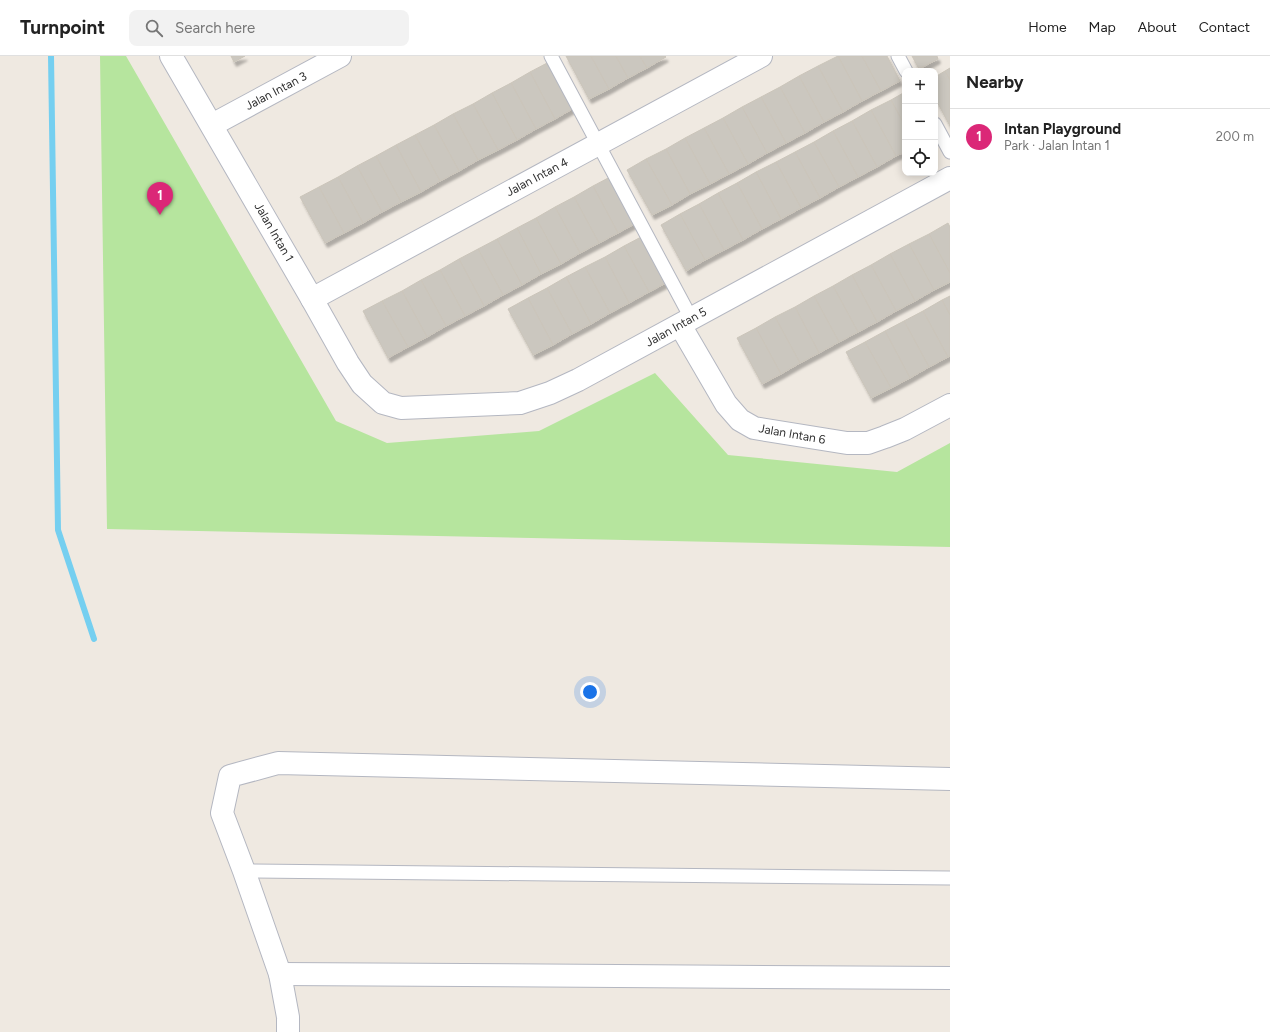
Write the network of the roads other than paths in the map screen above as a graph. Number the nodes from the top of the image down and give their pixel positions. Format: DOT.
graph roads {
  1 [pos="171,56"];
  2 [pos="340,56"];
  3 [pos="551,56"];
  4 [pos="761,56"];
  5 [pos="898,56"];
  6 [pos="904,68"];
  7 [pos="212,125"];
  8 [pos="938,130"];
  9 [pos="598,144"];
  10 [pos="950,152"];
  11 [pos="950,178"];
  12 [pos="312,299"];
  13 [pos="686,321"];
  14 [pos="383,403"];
  15 [pos="950,405"];
  16 [pos="950,779"];
  17 [pos="244,871"];
  18 [pos="950,878"];
  19 [pos="280,974"];
  20 [pos="950,978"];
  21 [pos="288,1032"];
  1 -- 7 [label="street, Jalan Intan 1"];
  2 -- 7 [label="street, Jalan Intan 3"];
  3 -- 9 [label="lane"];
  4 -- 9 [label="street, Jalan Intan 4"];
  5 -- 6 [label="lane"];
  7 -- 12 [label="street, Jalan Intan 1"];
  8 -- 10 [label="lane"];
  9 -- 12 [label="street, Jalan Intan 4"];
  9 -- 13 [label="lane"];
  11 -- 13 [label="street, Jalan Intan 5"];
  12 -- 14 [label="street, Jalan Intan 1"];
  13 -- 14 [label="street, Jalan Intan 5"];
  13 -- 15 [label="street, Jalan Intan 6"];
  16 -- 17 [label="street"];
  17 -- 18 [label="lane"];
  17 -- 19 [label="street"];
  19 -- 20 [label="street"];
  19 -- 21 [label="street"];
}
